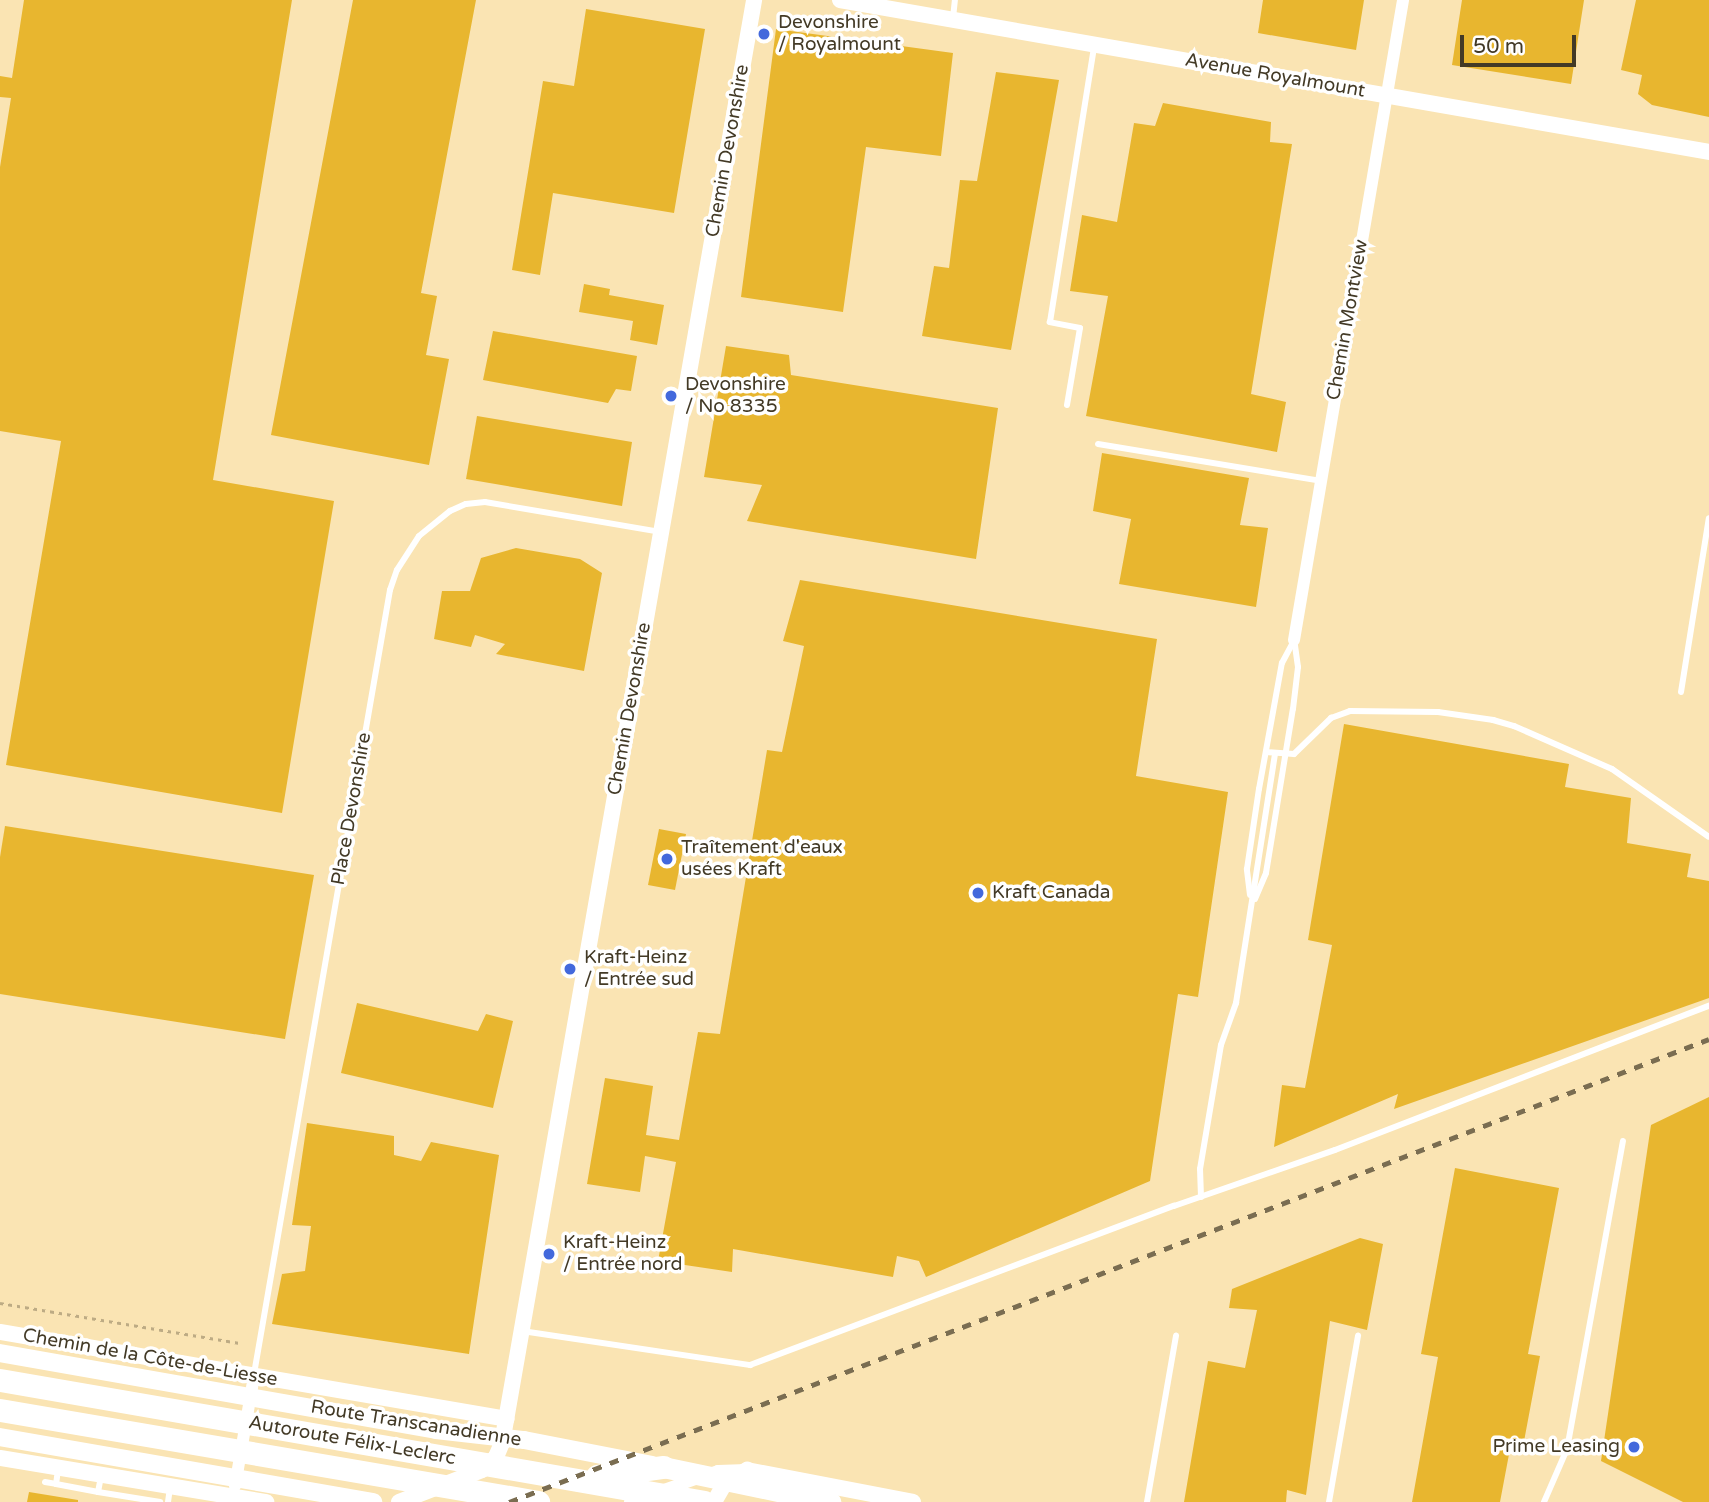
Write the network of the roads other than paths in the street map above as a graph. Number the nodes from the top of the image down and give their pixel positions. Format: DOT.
graph roads {
  1 [pos="754,0"];
  2 [pos="840,0"];
  3 [pos="956,0"];
  4 [pos="1403,0"];
  5 [pos="953,20"];
  6 [pos="1094,45"];
  7 [pos="1385,96"];
  8 [pos="1709,152"];
  9 [pos="1067,405"];
  10 [pos="1098,444"];
  11 [pos="1321,481"];
  12 [pos="1709,518"];
  13 [pos="661,532"];
  14 [pos="1294,640"];
  15 [pos="1681,692"];
  16 [pos="1266,752"];
  17 [pos="1275,754"];
  18 [pos="1285,755"];
  19 [pos="1709,837"];
  20 [pos="1251,907"];
  21 [pos="1709,1006"];
  22 [pos="1623,1141"];
  23 [pos="1201,1197"];
  24 [pos="522,1331"];
  25 [pos="0,1332"];
  26 [pos="1358,1335"];
  27 [pos="1176,1336"];
  28 [pos="0,1353"];
  29 [pos="254,1376"];
  30 [pos="0,1381"];
  31 [pos="0,1410"];
  32 [pos="507,1419"];
  33 [pos="4,1438"];
  34 [pos="0,1458"];
  35 [pos="663,1467"];
  36 [pos="747,1470"];
  37 [pos="101,1474"];
  38 [pos="57,1476"];
  39 [pos="571,1479"];
  40 [pos="45,1482"];
  41 [pos="99,1492"];
  42 [pos="170,1494"];
  43 [pos="234,1497"];
  44 [pos="160,1502"];
  45 [pos="266,1502"];
  46 [pos="373,1502"];
  47 [pos="399,1502"];
  48 [pos="538,1502"];
  49 [pos="630,1502"];
  50 [pos="704,1502"];
  51 [pos="714,1502"];
  52 [pos="830,1502"];
  53 [pos="913,1502"];
  54 [pos="1147,1502"];
  55 [pos="1329,1502"];
  56 [pos="1544,1502"];
  1 -- 13 [label="street, Chemin Devonshire"];
  2 -- 5 [label="street, Avenue Royalmount"];
  3 -- 5 [label="lane"];
  4 -- 7 [label="street, Chemin Montview"];
  5 -- 6 [label="street, Avenue Royalmount"];
  6 -- 7 [label="street, Avenue Royalmount"];
  6 -- 9 [label="lane"];
  7 -- 8 [label="street, Avenue Royalmount"];
  7 -- 11 [label="street, Chemin Montview"];
  10 -- 11 [label="lane"];
  11 -- 14 [label="street, Chemin Montview"];
  12 -- 15 [label="lane"];
  13 -- 24 [label="street, Chemin Devonshire"];
  13 -- 29 [label="lane, Place Devonshire"];
  14 -- 16 [label="lane"];
  14 -- 18 [label="lane"];
  16 -- 17 [label="lane"];
  16 -- 20 [label="lane"];
  17 -- 18 [label="lane"];
  17 -- 20 [label="lane"];
  18 -- 19 [label="lane"];
  18 -- 20 [label="lane"];
  20 -- 23 [label="lane"];
  21 -- 23 [label="lane"];
  22 -- 56 [label="lane"];
  23 -- 24 [label="lane"];
  24 -- 32 [label="street, Chemin Devonshire"];
  25 -- 29 [label="street, Chemin de la Côte-de-Liesse"];
  26 -- 55 [label="lane"];
  27 -- 54 [label="lane"];
  28 -- 35 [label="main road, Route Transcanadienne"];
  29 -- 32 [label="street, Chemin de la Côte-de-Liesse"];
  29 -- 43 [label="street"];
  30 -- 39 [label="highway, Autoroute Félix-Leclerc"];
  31 -- 48 [label="highway, Autoroute Félix-Leclerc"];
  32 -- 47 [label="street, Chemin Devonshire"];
  33 -- 46 [label="main road"];
  34 -- 38 [label="street"];
  35 -- 39 [label="highway"];
  35 -- 52 [label="main road, Route Transcanadienne"];
  36 -- 49 [label="street"];
  36 -- 51 [label="street"];
  36 -- 53 [label="street"];
  37 -- 38 [label="street"];
  37 -- 41 [label="lane"];
  37 -- 42 [label="street"];
  38 -- 40 [label="lane"];
  38 -- 41 [label="lane"];
  39 -- 50 [label="highway, Autoroute Félix-Leclerc"];
  41 -- 44 [label="lane"];
  42 -- 43 [label="street"];
  43 -- 45 [label="street"];
}
